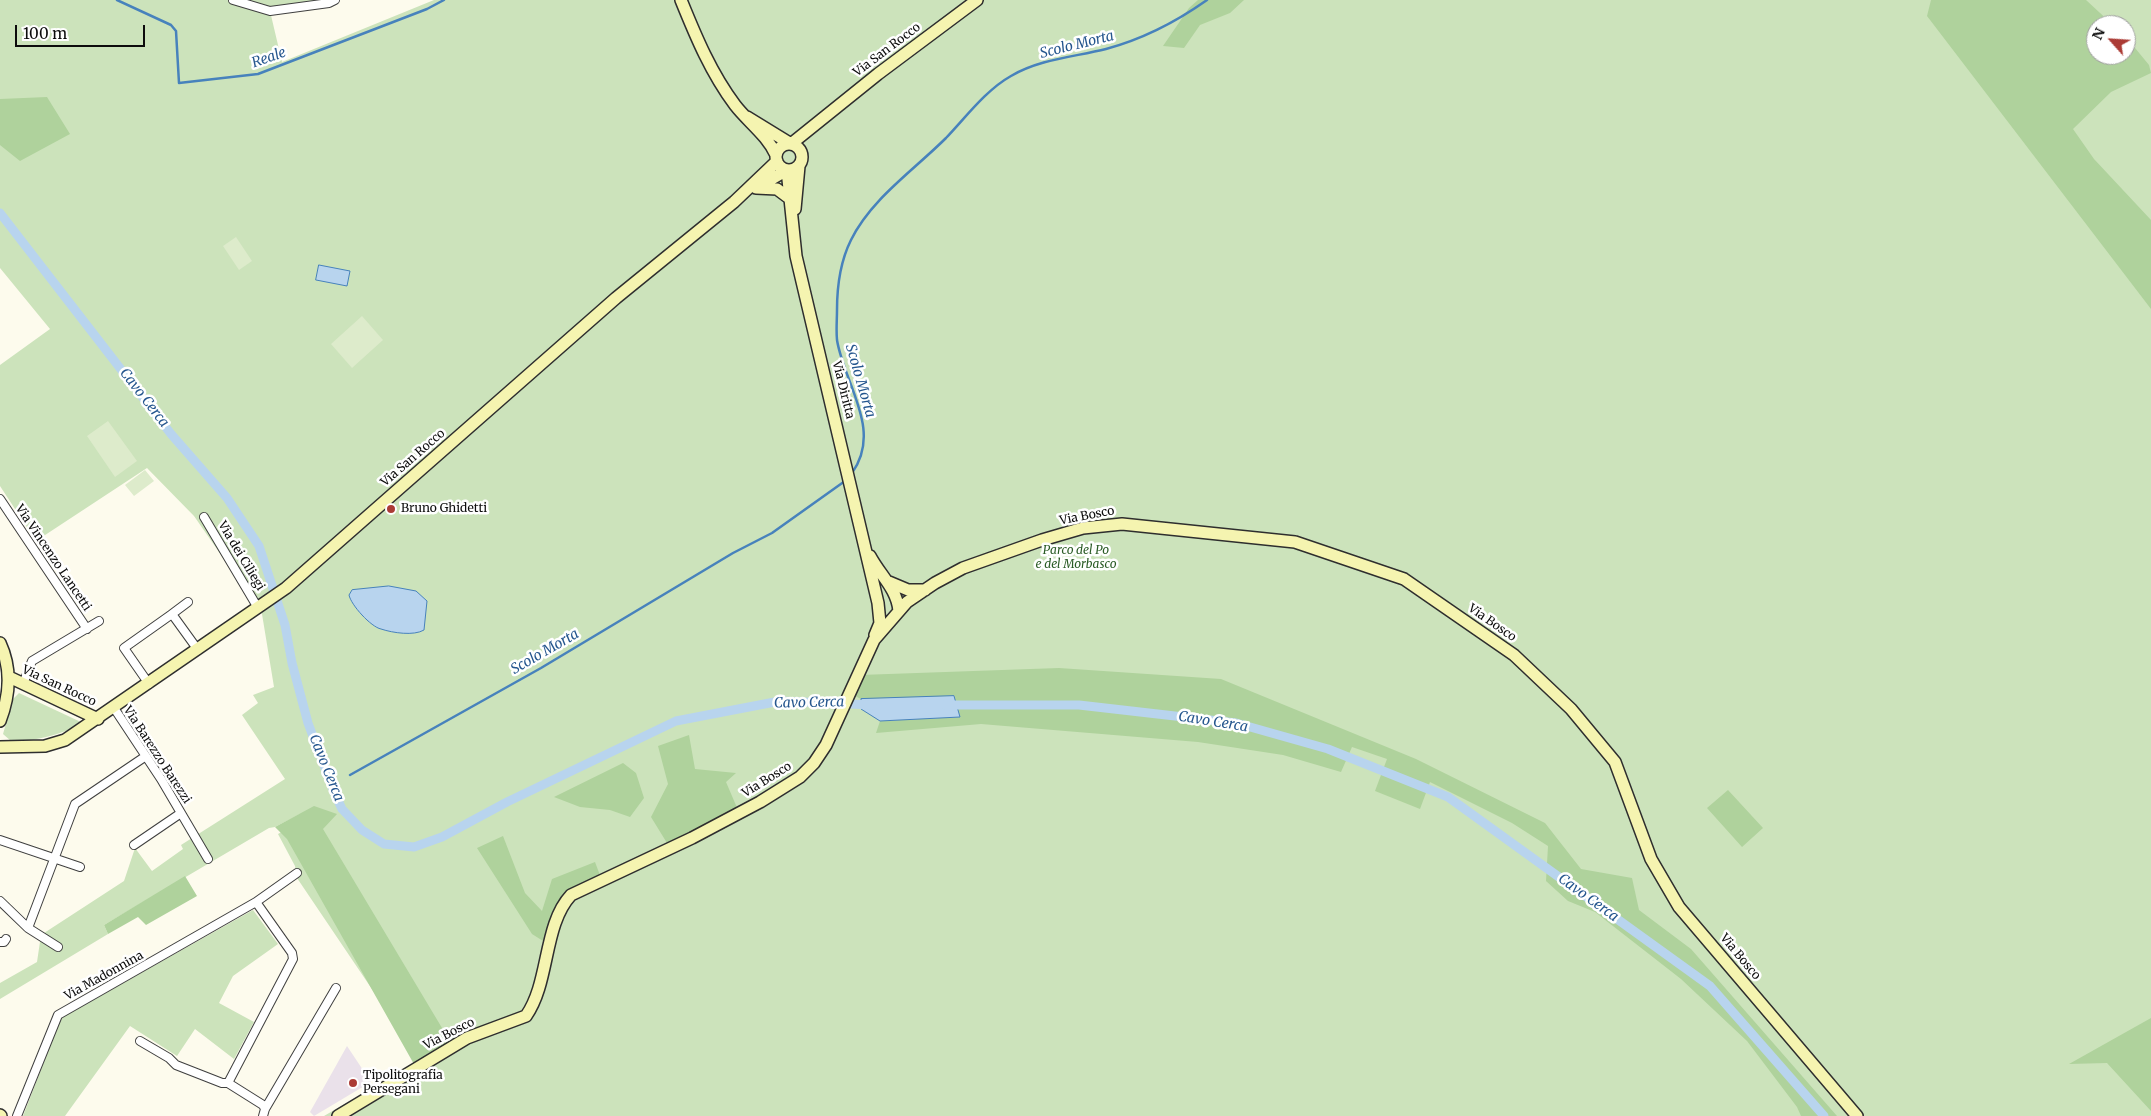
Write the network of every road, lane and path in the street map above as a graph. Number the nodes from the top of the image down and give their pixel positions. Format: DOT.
graph roads {
  1 [pos="233,0"];
  2 [pos="681,0"];
  3 [pos="977,0"];
  4 [pos="331,1"];
  5 [pos="747,117"];
  6 [pos="795,147"];
  7 [pos="777,158"];
  8 [pos="798,166"];
  9 [pos="787,170"];
  10 [pos="758,187"];
  11 [pos="789,198"];
  12 [pos="734,202"];
  13 [pos="793,238"];
  14 [pos="0,498"];
  15 [pos="3,510"];
  16 [pos="204,516"];
  17 [pos="866,548"];
  18 [pos="889,582"];
  19 [pos="925,590"];
  20 [pos="188,602"];
  21 [pos="878,603"];
  22 [pos="261,606"];
  23 [pos="898,611"];
  24 [pos="172,614"];
  25 [pos="100,621"];
  26 [pos="87,629"];
  27 [pos="874,640"];
  28 [pos="0,643"];
  29 [pos="198,650"];
  30 [pos="9,677"];
  31 [pos="23,684"];
  32 [pos="149,684"];
  33 [pos="114,708"];
  34 [pos="98,719"];
  35 [pos="0,721"];
  36 [pos="0,747"];
  37 [pos="146,756"];
  38 [pos="182,814"];
  39 [pos="0,840"];
  40 [pos="134,845"];
  41 [pos="54,858"];
  42 [pos="208,859"];
  43 [pos="80,867"];
  44 [pos="297,872"];
  45 [pos="0,901"];
  46 [pos="256,902"];
  47 [pos="28,928"];
  48 [pos="58,947"];
  49 [pos="336,988"];
  50 [pos="140,1041"];
  51 [pos="228,1083"];
  52 [pos="264,1112"];
  53 [pos="17,1116"];
  54 [pos="338,1116"];
  55 [pos="1857,1116"];
  1 -- 4 [label="street"];
  2 -- 5 [label="street"];
  3 -- 6 [label="street, Via San Rocco"];
  5 -- 6 [label="street"];
  5 -- 7 [label="street"];
  6 -- 7 [label="street"];
  6 -- 8 [label="street"];
  7 -- 9 [label="street"];
  7 -- 12 [label="street, Via San Rocco"];
  8 -- 9 [label="street"];
  8 -- 13 [label="street, Via Diritta"];
  9 -- 10 [label="street, Via San Rocco"];
  9 -- 11 [label="street, Via Diritta"];
  10 -- 11 [label="street"];
  10 -- 12 [label="street, Via San Rocco"];
  11 -- 13 [label="street, Via Diritta"];
  12 -- 22 [label="street, Via San Rocco"];
  13 -- 17 [label="street, Via Diritta"];
  14 -- 15 [label="street, Via Vincenzo Lancetti"];
  15 -- 26 [label="street, Via Vincenzo Lancetti"];
  16 -- 22 [label="street, Via dei Ciliegi"];
  17 -- 18 [label="street, Via Diritta"];
  17 -- 21 [label="street, Via Diritta"];
  18 -- 19 [label="street"];
  18 -- 23 [label="street, Via Diritta"];
  19 -- 23 [label="street, Via Bosco"];
  19 -- 55 [label="street, Via Bosco"];
  20 -- 24 [label="street"];
  21 -- 23 [label="street"];
  21 -- 27 [label="street, Via Diritta"];
  22 -- 29 [label="street, Via San Rocco"];
  23 -- 27 [label="street, Via Bosco"];
  24 -- 29 [label="street"];
  24 -- 32 [label="street"];
  25 -- 26 [label="street, Via Vincenzo Lancetti"];
  26 -- 31 [label="street, Via Vincenzo Lancetti"];
  27 -- 54 [label="street, Via Bosco"];
  28 -- 30 [label="street"];
  29 -- 32 [label="street, Via San Rocco"];
  30 -- 31 [label="street, Via San Rocco"];
  30 -- 35 [label="street"];
  31 -- 34 [label="street, Via San Rocco"];
  32 -- 33 [label="street, Via San Rocco"];
  33 -- 34 [label="street, Via San Rocco"];
  33 -- 37 [label="street, Via Barezzo Barezzi"];
  34 -- 36 [label="street, Via San Rocco"];
  37 -- 38 [label="street, Via Barezzo Barezzi"];
  37 -- 41 [label="street"];
  38 -- 40 [label="street, Via Barezzo Barezzi"];
  38 -- 42 [label="street, Via Barezzo Barezzi"];
  39 -- 41 [label="street"];
  41 -- 43 [label="street"];
  41 -- 47 [label="street"];
  44 -- 46 [label="street, Via Madonnina"];
  45 -- 47 [label="street"];
  46 -- 51 [label="street"];
  46 -- 53 [label="street, Via Madonnina"];
  47 -- 48 [label="street"];
  49 -- 52 [label="street"];
  50 -- 51 [label="street"];
  51 -- 52 [label="street"];
}
